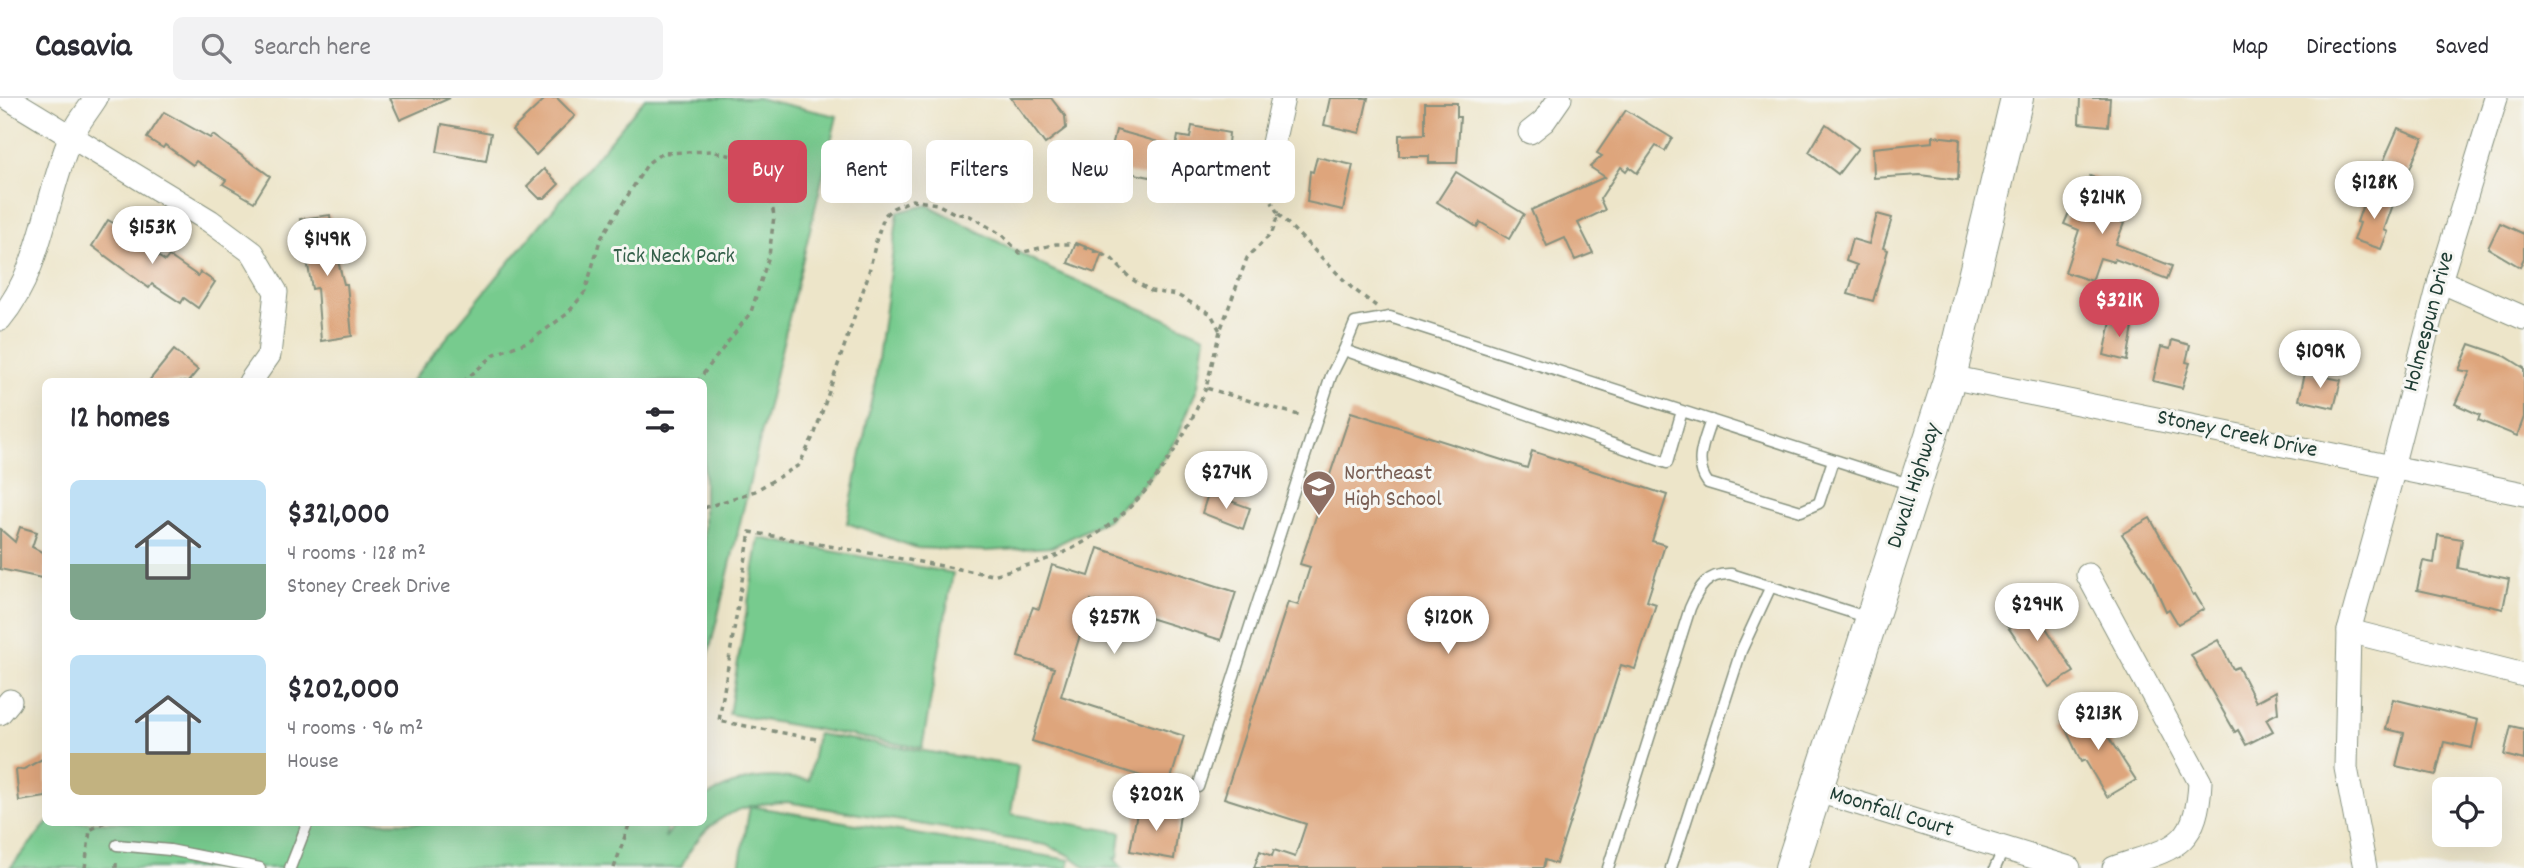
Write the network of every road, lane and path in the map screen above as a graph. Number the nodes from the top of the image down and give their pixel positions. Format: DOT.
graph roads {
  1 [pos="8,98"];
  2 [pos="96,98"];
  3 [pos="1280,98"];
  4 [pos="1560,98"];
  5 [pos="2017,98"];
  6 [pos="2496,98"];
  7 [pos="1530,132"];
  8 [pos="70,137"];
  9 [pos="1272,140"];
  10 [pos="1273,203"];
  11 [pos="1278,214"];
  12 [pos="2440,281"];
  13 [pos="1390,317"];
  14 [pos="2524,318"];
  15 [pos="0,319"];
  16 [pos="1220,331"];
  17 [pos="1344,350"];
  18 [pos="1950,377"];
  19 [pos="253,378"];
  20 [pos="468,378"];
  21 [pos="700,378"];
  22 [pos="1206,388"];
  23 [pos="1682,411"];
  24 [pos="1711,420"];
  25 [pos="1316,421"];
  26 [pos="1833,460"];
  27 [pos="2393,468"];
  28 [pos="1915,486"];
  29 [pos="2524,494"];
  30 [pos="707,507"];
  31 [pos="2088,575"];
  32 [pos="1771,586"];
  33 [pos="1872,619"];
  34 [pos="2349,631"];
  35 [pos="2524,675"];
  36 [pos="816,739"];
  37 [pos="1198,787"];
  38 [pos="1818,791"];
  39 [pos="98,826"];
  40 [pos="306,826"];
  41 [pos="629,826"];
  42 [pos="117,845"];
  43 [pos="1999,858"];
  44 [pos="85,868"];
  45 [pos="260,868"];
  46 [pos="290,868"];
  47 [pos="614,868"];
  48 [pos="1608,868"];
  49 [pos="1671,868"];
  50 [pos="1791,868"];
  51 [pos="2069,868"];
  52 [pos="2114,868"];
  53 [pos="2365,868"];
  1 -- 8 [label="street"];
  2 -- 8 [label="street"];
  3 -- 9 [label="street"];
  4 -- 7 [label="street"];
  5 -- 18 [label="street, Duvall Highway"];
  6 -- 12 [label="street, Holmespun Drive"];
  8 -- 15 [label="street"];
  8 -- 19 [label="street"];
  10 -- 11 [label="path"];
  11 -- 13 [label="path"];
  11 -- 16 [label="path"];
  12 -- 14 [label="street"];
  12 -- 27 [label="street, Holmespun Drive"];
  13 -- 17 [label="lane"];
  13 -- 23 [label="lane"];
  16 -- 22 [label="path"];
  16 -- 30 [label="path"];
  17 -- 23 [label="lane"];
  17 -- 25 [label="lane"];
  18 -- 27 [label="street, Stoney Creek Drive"];
  18 -- 28 [label="street, Duvall Highway"];
  20 -- 21 [label="path"];
  22 -- 25 [label="path"];
  22 -- 36 [label="path"];
  23 -- 24 [label="lane"];
  24 -- 26 [label="lane"];
  24 -- 26 [label="lane"];
  25 -- 37 [label="lane"];
  26 -- 28 [label="lane"];
  27 -- 29 [label="street, Stoney Creek Drive"];
  27 -- 34 [label="street, Holmespun Drive"];
  28 -- 33 [label="street, Duvall Highway"];
  31 -- 52 [label="street"];
  32 -- 33 [label="lane"];
  32 -- 48 [label="lane"];
  32 -- 49 [label="lane"];
  33 -- 38 [label="street, Duvall Highway"];
  34 -- 35 [label="street"];
  34 -- 53 [label="street, Holmespun Drive"];
  38 -- 43 [label="street, Moonfall Court"];
  38 -- 50 [label="street, Duvall Highway"];
  39 -- 44 [label="path"];
  40 -- 46 [label="lane"];
  41 -- 47 [label="path"];
  42 -- 45 [label="lane"];
  43 -- 51 [label="street, Moonfall Court"];
}
